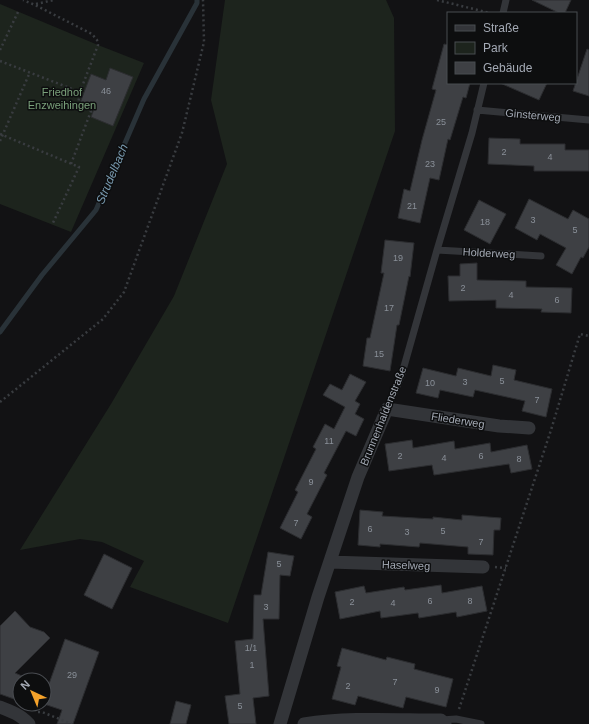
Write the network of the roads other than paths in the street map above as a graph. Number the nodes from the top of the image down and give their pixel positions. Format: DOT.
graph roads {
  1 [pos="506,0"];
  2 [pos="503,12"];
  3 [pos="484,84"];
  4 [pos="477,110"];
  5 [pos="589,120"];
  6 [pos="437,250"];
  7 [pos="541,256"];
  8 [pos="387,409"];
  9 [pos="528,428"];
  10 [pos="330,562"];
  11 [pos="483,567"];
  12 [pos="0,706"];
  13 [pos="32,718"];
  14 [pos="447,721"];
  15 [pos="280,724"];
  16 [pos="304,724"];
  17 [pos="481,724"];
  1 -- 2 [label="lane"];
  3 -- 4 [label="lane, Brunnenhaldenstraße"];
  4 -- 5 [label="lane, Ginsterweg"];
  4 -- 6 [label="lane, Brunnenhaldenstraße"];
  6 -- 7 [label="lane, Holderweg"];
  6 -- 8 [label="lane, Brunnenhaldenstraße"];
  8 -- 9 [label="street, Fliederweg"];
  8 -- 10 [label="street, Brunnenhaldenstraße"];
  10 -- 11 [label="street, Haselweg"];
  10 -- 15 [label="street, Brunnenhaldenstraße"];
  12 -- 13 [label="street"];
  14 -- 16 [label="street"];
  14 -- 17 [label="lane"];
}
